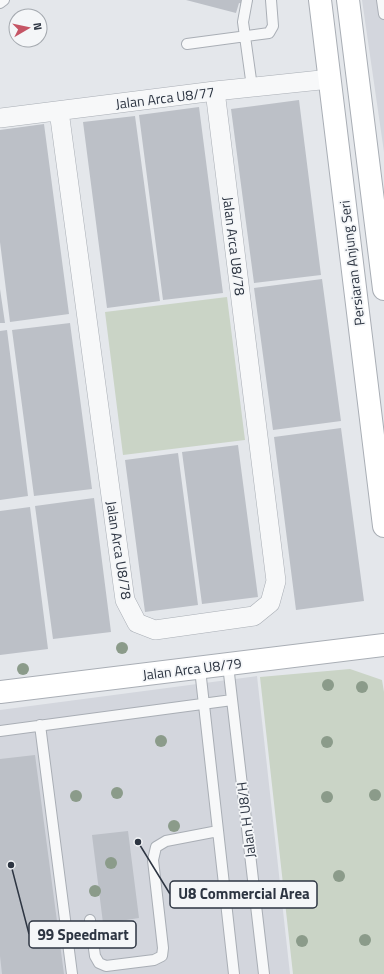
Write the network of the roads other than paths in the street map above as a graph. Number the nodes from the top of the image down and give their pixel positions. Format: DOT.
graph roads {
  1 [pos="4,0"];
  2 [pos="247,0"];
  3 [pos="271,0"];
  4 [pos="320,0"];
  5 [pos="348,0"];
  6 [pos="382,0"];
  7 [pos="0,3"];
  8 [pos="384,14"];
  9 [pos="245,37"];
  10 [pos="187,44"];
  11 [pos="330,79"];
  12 [pos="252,87"];
  13 [pos="215,91"];
  14 [pos="59,111"];
  15 [pos="0,118"];
  16 [pos="379,205"];
  17 [pos="384,289"];
  18 [pos="384,526"];
  19 [pos="384,646"];
  20 [pos="228,665"];
  21 [pos="200,669"];
  22 [pos="0,692"];
  23 [pos="232,700"];
  24 [pos="204,703"];
  25 [pos="40,725"];
  26 [pos="0,731"];
  27 [pos="218,831"];
  28 [pos="90,920"];
  29 [pos="72,974"];
  30 [pos="234,974"];
  31 [pos="264,974"];
  1 -- 7 [label="lane"];
  2 -- 9 [label="lane"];
  3 -- 9 [label="lane"];
  4 -- 11 [label="street, Persiaran Anjung Seri"];
  5 -- 16 [label="street, Persiaran Anjung Seri"];
  6 -- 8 [label="lane"];
  9 -- 10 [label="lane"];
  9 -- 12 [label="lane"];
  11 -- 12 [label="street, Jalan Arca U8/77"];
  11 -- 18 [label="street, Persiaran Anjung Seri"];
  12 -- 13 [label="street, Jalan Arca U8/77"];
  13 -- 14 [label="street, Jalan Arca U8/77"];
  13 -- 14 [label="street, Jalan Arca U8/78"];
  14 -- 15 [label="street, Jalan Arca U8/77"];
  16 -- 17 [label="street, Persiaran Anjung Seri"];
  19 -- 20 [label="street, Jalan Arca U8/79"];
  20 -- 21 [label="street, Jalan Arca U8/79"];
  20 -- 23 [label="lane, Jalan H U8/H"];
  21 -- 22 [label="street, Jalan Arca U8/79"];
  21 -- 24 [label="lane"];
  23 -- 24 [label="lane"];
  23 -- 31 [label="lane, Jalan H U8/H"];
  24 -- 25 [label="lane"];
  24 -- 27 [label="lane"];
  25 -- 26 [label="lane"];
  25 -- 29 [label="lane"];
  27 -- 28 [label="lane"];
  27 -- 30 [label="lane"];
}
